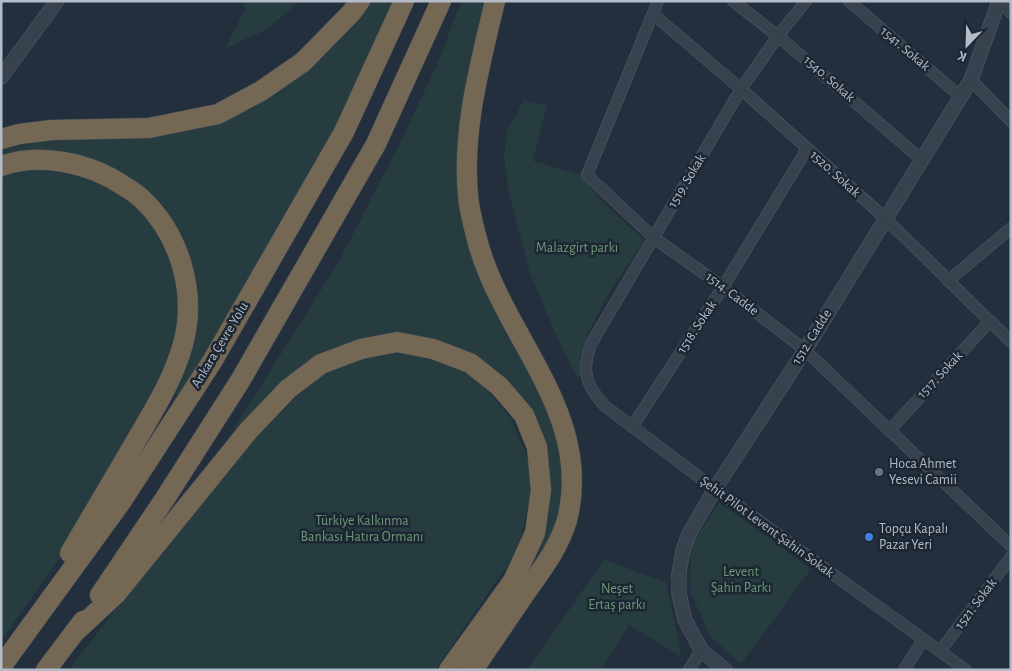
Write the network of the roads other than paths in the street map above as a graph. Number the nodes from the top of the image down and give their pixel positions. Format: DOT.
graph roads {
  1 [pos="57,1"];
  2 [pos="360,1"];
  3 [pos="404,1"];
  4 [pos="441,1"];
  5 [pos="495,1"];
  6 [pos="658,1"];
  7 [pos="734,1"];
  8 [pos="806,1"];
  9 [pos="849,1"];
  10 [pos="1000,1"];
  11 [pos="1011,13"];
  12 [pos="653,14"];
  13 [pos="778,36"];
  14 [pos="1,77"];
  15 [pos="971,80"];
  16 [pos="741,89"];
  17 [pos="961,97"];
  18 [pos="1011,121"];
  19 [pos="1,139"];
  20 [pos="807,149"];
  21 [pos="922,160"];
  22 [pos="1,166"];
  23 [pos="885,218"];
  24 [pos="1011,228"];
  25 [pos="654,238"];
  26 [pos="948,281"];
  27 [pos="723,287"];
  28 [pos="990,321"];
  29 [pos="1011,342"];
  30 [pos="805,350"];
  31 [pos="586,369"];
  32 [pos="632,427"];
  33 [pos="890,430"];
  34 [pos="715,489"];
  35 [pos="1011,546"];
  36 [pos="1011,557"];
  37 [pos="38,617"];
  38 [pos="75,632"];
  39 [pos="923,640"];
  40 [pos="701,650"];
  41 [pos="940,651"];
  42 [pos="5,661"];
  43 [pos="46,670"];
  44 [pos="449,670"];
  45 [pos="473,670"];
  46 [pos="689,670"];
  47 [pos="725,670"];
  48 [pos="904,670"];
  49 [pos="966,670"];
  1 -- 14 [label="street"];
  2 -- 19 [label="highway"];
  3 -- 37 [label="highway, Ankara Çevre Yolu"];
  4 -- 38 [label="highway"];
  5 -- 45 [label="highway"];
  6 -- 12 [label="street, 1514. Cadde"];
  7 -- 13 [label="street, 1540. Sokak"];
  8 -- 13 [label="street, 1519. Sokak"];
  9 -- 17 [label="street, 1541. Sokak"];
  10 -- 11 [label="street"];
  10 -- 15 [label="street, 1512. Cadde"];
  12 -- 16 [label="street, 1520. Sokak"];
  12 -- 25 [label="street, 1514. Cadde"];
  13 -- 16 [label="street, 1519. Sokak"];
  13 -- 21 [label="street, 1540. Sokak"];
  15 -- 17 [label="street, 1512. Cadde"];
  15 -- 18 [label="street"];
  16 -- 20 [label="street, 1520. Sokak"];
  16 -- 25 [label="street, 1519. Sokak"];
  17 -- 21 [label="street, 1512. Cadde"];
  20 -- 23 [label="street, 1520. Sokak"];
  20 -- 27 [label="street, 1518. Sokak"];
  21 -- 23 [label="street, 1512. Cadde"];
  22 -- 37 [label="highway"];
  23 -- 26 [label="street, 1520. Sokak"];
  23 -- 30 [label="street, 1512. Cadde"];
  24 -- 26 [label="street"];
  25 -- 27 [label="street, 1514. Cadde"];
  25 -- 31 [label="street, 1519. Sokak"];
  26 -- 28 [label="street, 1520. Sokak"];
  27 -- 30 [label="street, 1514. Cadde"];
  27 -- 32 [label="street, 1518. Sokak"];
  28 -- 29 [label="street, 1520. Sokak"];
  28 -- 33 [label="street, 1517. Sokak"];
  30 -- 33 [label="street, 1514. Cadde"];
  30 -- 34 [label="street, 1512. Cadde"];
  31 -- 32 [label="street, Şehit Pilot Levent Şahin Sokak"];
  32 -- 34 [label="street, Şehit Pilot Levent Şahin Sokak"];
  33 -- 35 [label="street, 1514. Cadde"];
  34 -- 39 [label="street, Şehit Pilot Levent Şahin Sokak"];
  34 -- 40 [label="street, 1512. Cadde"];
  36 -- 41 [label="street, 1521. Sokak"];
  37 -- 42 [label="highway, Ankara Çevre Yolu"];
  38 -- 43 [label="highway"];
  38 -- 44 [label="highway"];
  39 -- 41 [label="street, Şehit Pilot Levent Şahin Sokak"];
  39 -- 48 [label="street"];
  40 -- 46 [label="street"];
  40 -- 47 [label="street, 1512. Cadde"];
  41 -- 49 [label="street, Şehit Pilot Levent Şahin Sokak"];
}
